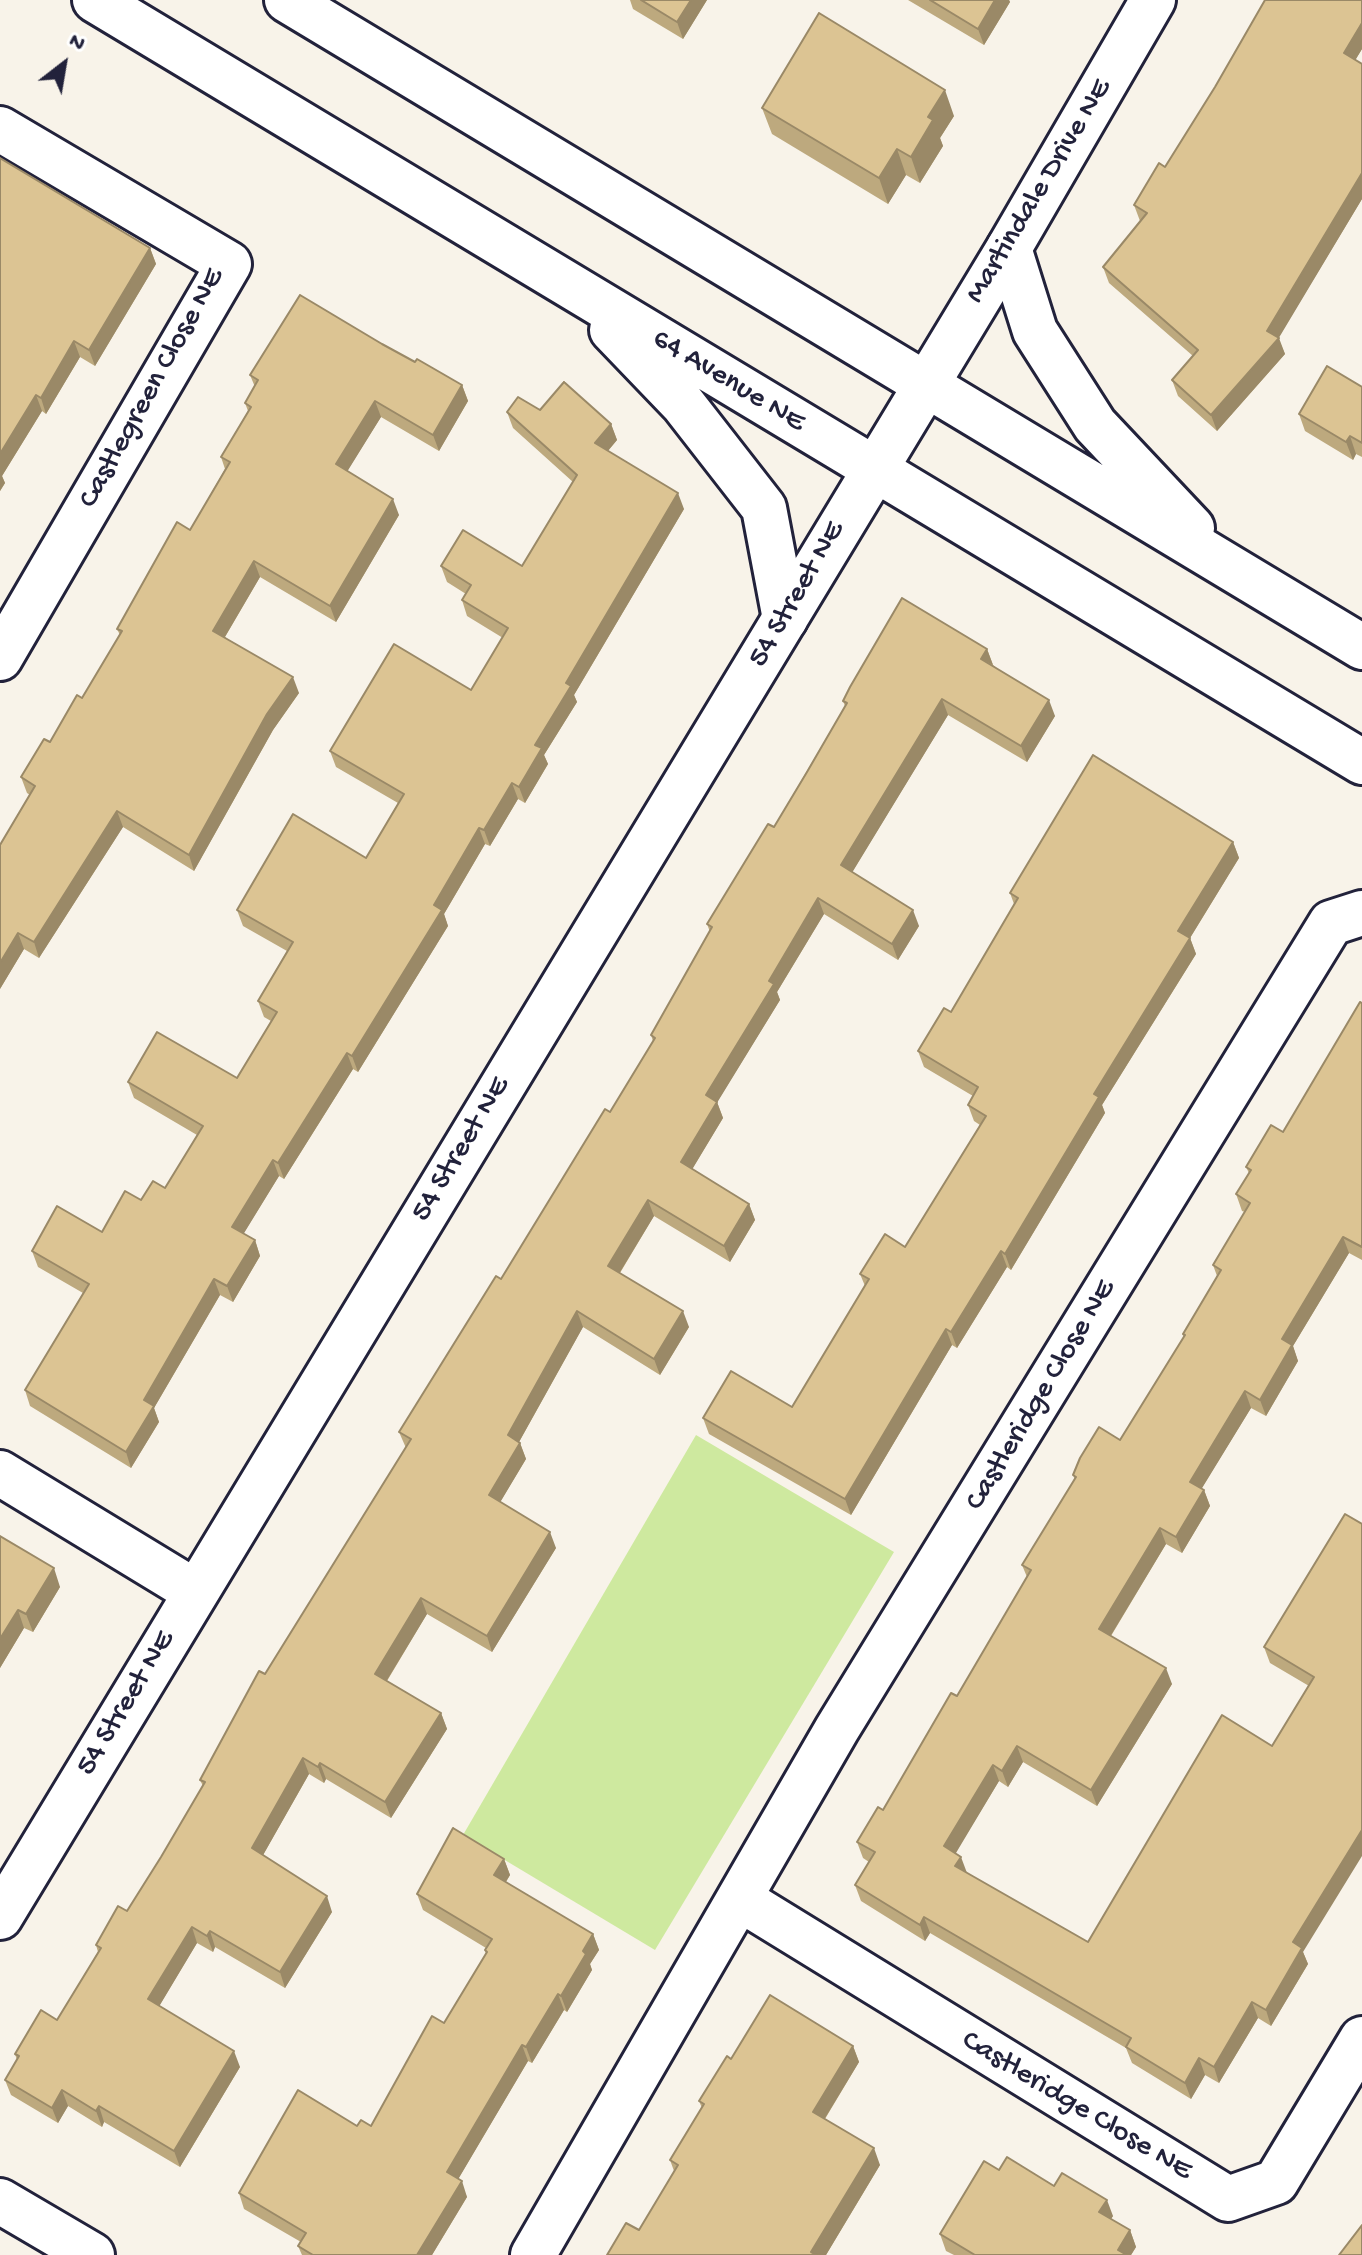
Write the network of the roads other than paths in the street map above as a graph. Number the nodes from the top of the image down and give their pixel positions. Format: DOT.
graph roads {
  1 [pos="95,0"];
  2 [pos="287,0"];
  3 [pos="1153,0"];
  4 [pos="0,129"];
  5 [pos="1009,248"];
  6 [pos="572,287"];
  7 [pos="926,384"];
  8 [pos="873,470"];
  9 [pos="1232,570"];
  10 [pos="785,619"];
  11 [pos="1362,647"];
  12 [pos="0,658"];
  13 [pos="1362,762"];
  14 [pos="1362,913"];
  15 [pos="0,1473"];
  16 [pos="194,1591"];
  17 [pos="740,1899"];
  18 [pos="0,1917"];
  19 [pos="1362,2039"];
  20 [pos="0,2201"];
  21 [pos="92,2255"];
  22 [pos="533,2255"];
  1 -- 6 [label="street, 64 Avenue NE"];
  2 -- 7 [label="street"];
  3 -- 5 [label="street, Martindale Drive NE"];
  4 -- 12 [label="street, Castlegreen Close NE"];
  5 -- 7 [label="street, Martindale Drive NE"];
  5 -- 9 [label="street"];
  6 -- 8 [label="street, 64 Avenue NE"];
  6 -- 10 [label="street"];
  7 -- 8 [label="street, 54 Street NE"];
  7 -- 9 [label="street"];
  8 -- 10 [label="street, 54 Street NE"];
  8 -- 13 [label="street, 64 Avenue NE"];
  9 -- 11 [label="street"];
  10 -- 16 [label="street, 54 Street NE"];
  14 -- 17 [label="street, Castleridge Close NE"];
  15 -- 16 [label="street"];
  16 -- 18 [label="street, 54 Street NE"];
  17 -- 19 [label="street, Castleridge Close NE"];
  17 -- 22 [label="street, Castleridge Close NE"];
  20 -- 21 [label="street"];
}
